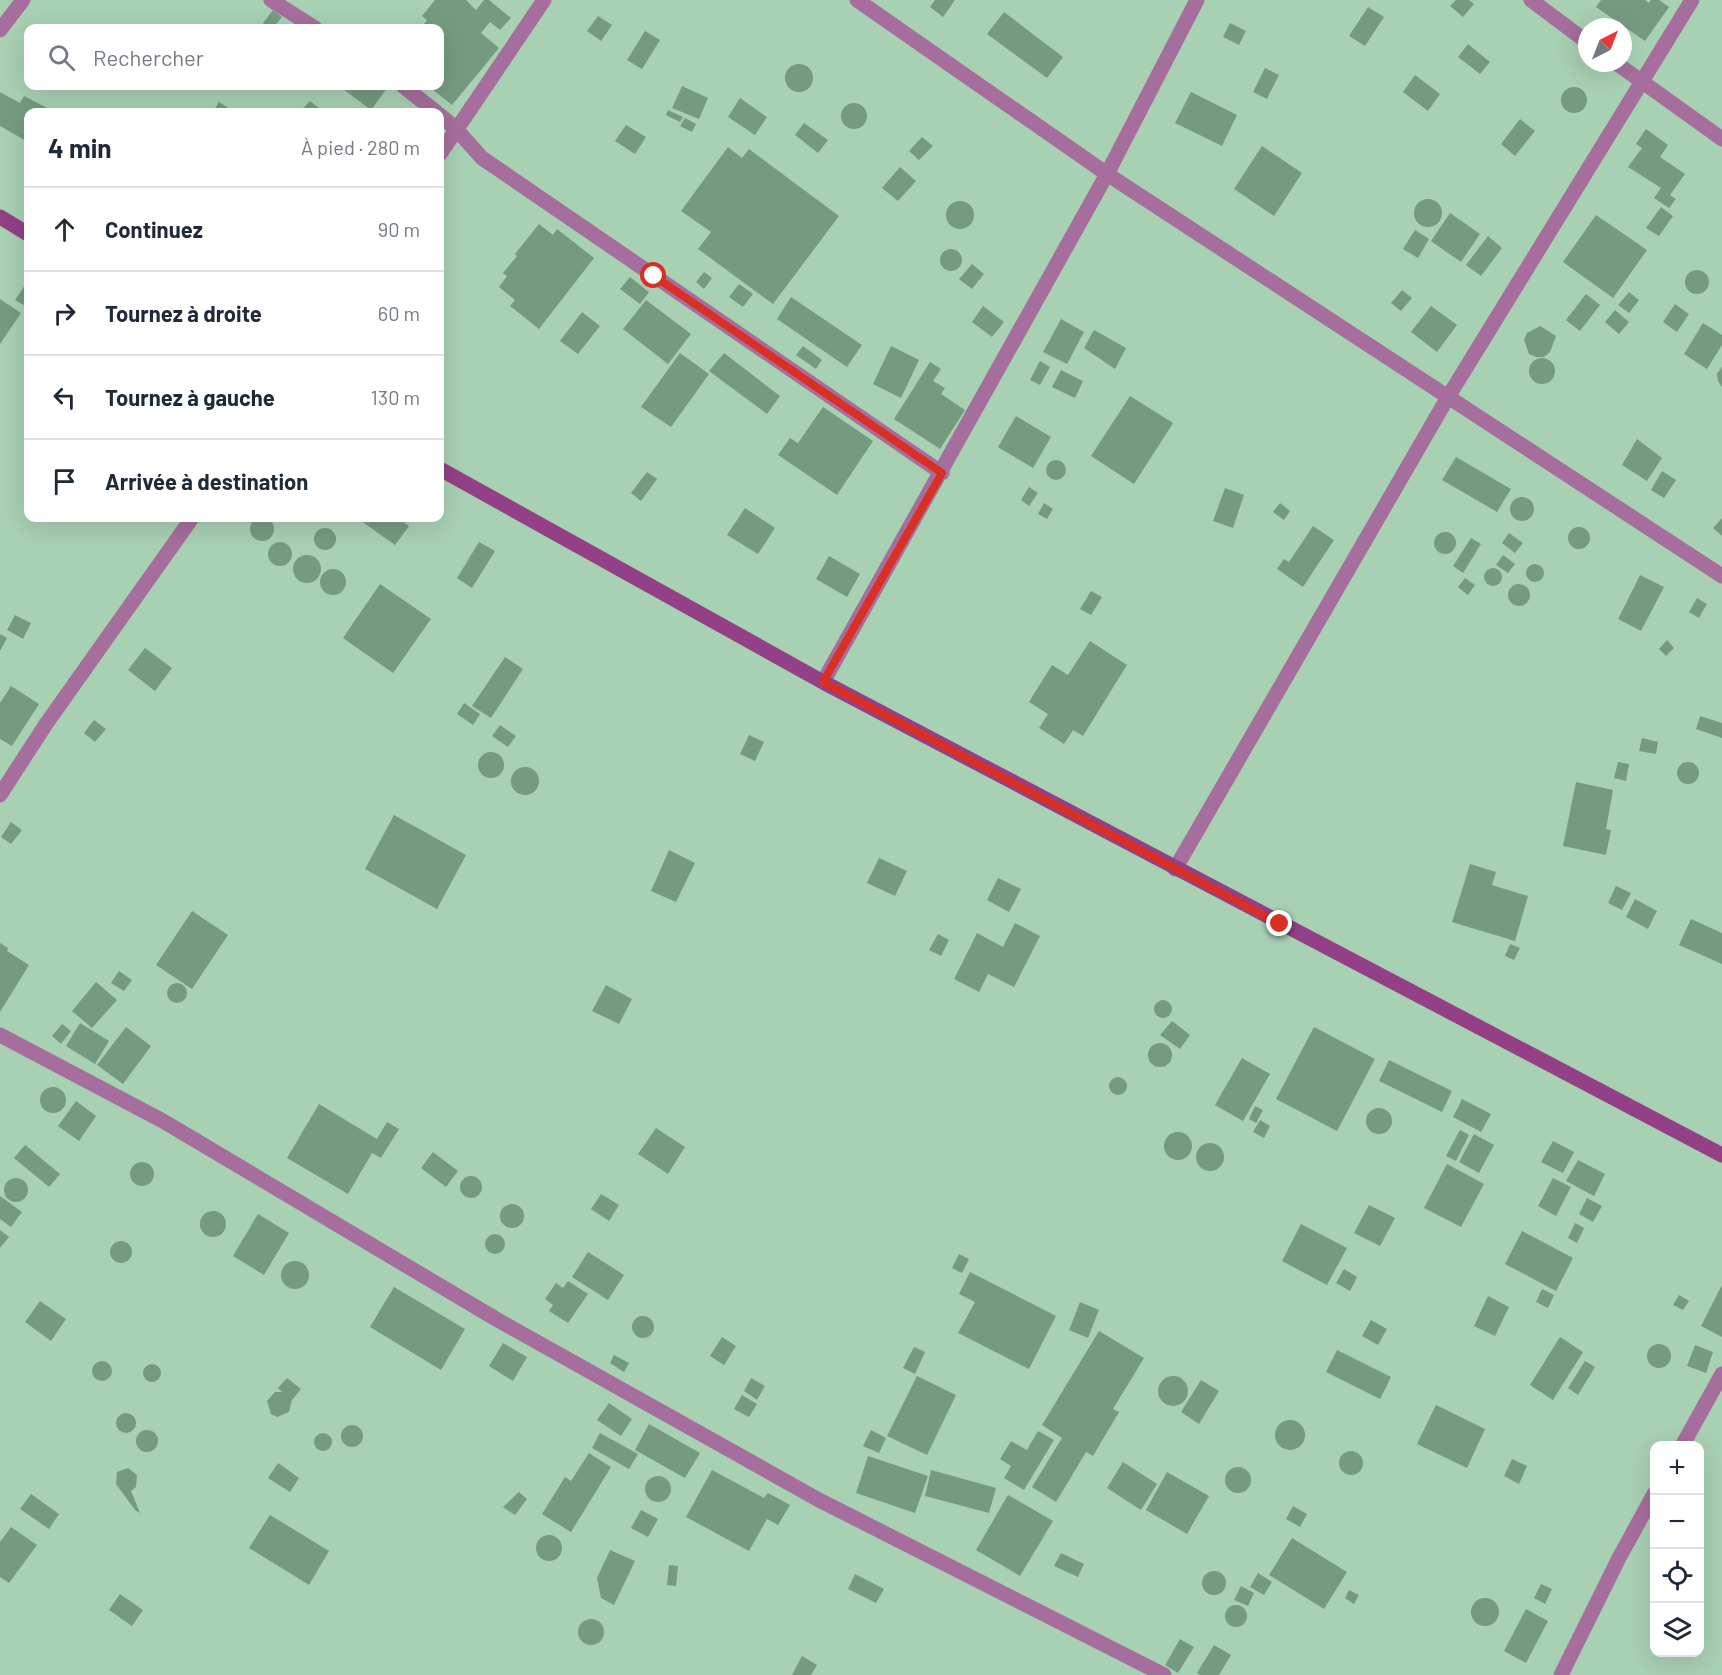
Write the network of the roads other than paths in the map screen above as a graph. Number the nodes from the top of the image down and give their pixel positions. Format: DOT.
graph roads {
  1 [pos="23,0"];
  2 [pos="271,0"];
  3 [pos="544,0"];
  4 [pos="857,0"];
  5 [pos="1197,0"];
  6 [pos="1531,0"];
  7 [pos="1692,0"];
  8 [pos="309,24"];
  9 [pos="0,30"];
  10 [pos="1578,35"];
  11 [pos="1628,72"];
  12 [pos="1642,82"];
  13 [pos="408,90"];
  14 [pos="430,108"];
  15 [pos="444,119"];
  16 [pos="456,129"];
  17 [pos="1722,139"];
  18 [pos="444,148"];
  19 [pos="1107,174"];
  20 [pos="0,217"];
  21 [pos="24,232"];
  22 [pos="1448,397"];
  23 [pos="444,472"];
  24 [pos="942,473"];
  25 [pos="189,522"];
  26 [pos="1722,576"];
  27 [pos="823,682"];
  28 [pos="0,795"];
  29 [pos="1175,869"];
  30 [pos="0,1035"];
  31 [pos="1722,1155"];
  32 [pos="1722,1374"];
  33 [pos="1685,1441"];
  34 [pos="1653,1495"];
  35 [pos="1164,1675"];
  36 [pos="1561,1675"];
  1 -- 9 [label="street"];
  2 -- 8 [label="street"];
  3 -- 16 [label="street"];
  4 -- 19 [label="street"];
  5 -- 19 [label="street"];
  6 -- 10 [label="street"];
  7 -- 12 [label="street"];
  11 -- 12 [label="street"];
  12 -- 17 [label="street"];
  12 -- 22 [label="street"];
  13 -- 14 [label="street"];
  15 -- 16 [label="street"];
  16 -- 18 [label="street"];
  16 -- 24 [label="street"];
  19 -- 22 [label="street"];
  19 -- 24 [label="street"];
  20 -- 21 [label="main road"];
  22 -- 26 [label="street"];
  22 -- 29 [label="street"];
  23 -- 27 [label="main road"];
  24 -- 27 [label="street"];
  25 -- 28 [label="street"];
  27 -- 29 [label="main road"];
  29 -- 31 [label="main road"];
  30 -- 35 [label="street"];
  32 -- 33 [label="street"];
  34 -- 36 [label="street"];
}
